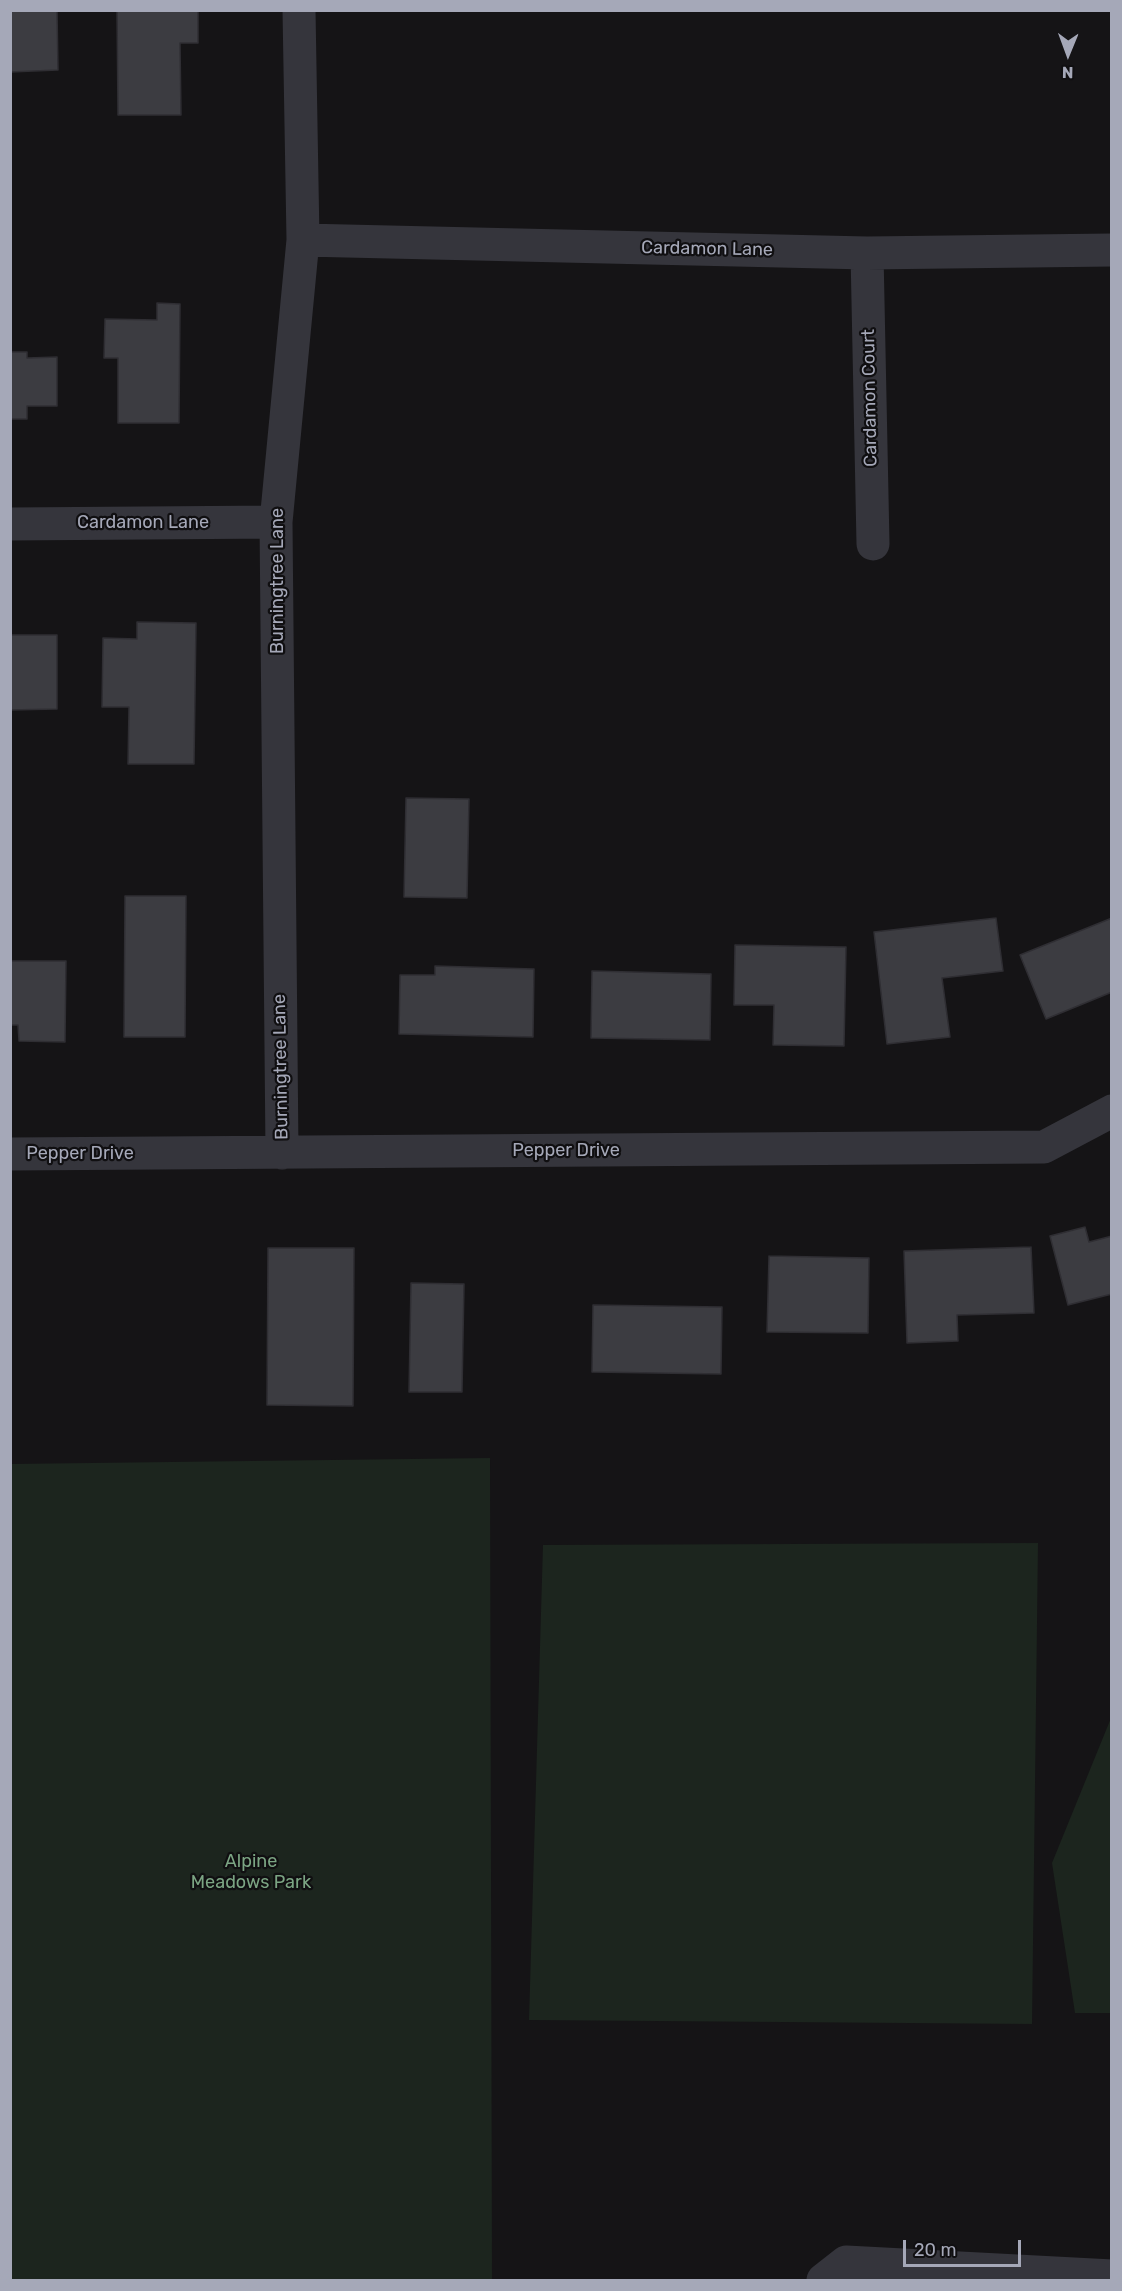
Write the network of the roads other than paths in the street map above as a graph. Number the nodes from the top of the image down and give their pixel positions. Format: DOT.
graph roads {
  1 [pos="299,10"];
  2 [pos="303,240"];
  3 [pos="1112,249"];
  4 [pos="867,253"];
  5 [pos="276,522"];
  6 [pos="10,524"];
  7 [pos="873,544"];
  8 [pos="1112,1111"];
  9 [pos="282,1153"];
  10 [pos="10,1154"];
  11 [pos="1112,2276"];
  12 [pos="823,2280"];
  1 -- 2 [label="street, Burningtree Lane"];
  2 -- 4 [label="street, Cardamon Lane"];
  2 -- 5 [label="street, Burningtree Lane"];
  3 -- 4 [label="street, Cardamon Lane"];
  4 -- 7 [label="street, Cardamon Court"];
  5 -- 6 [label="street, Cardamon Lane"];
  5 -- 9 [label="street, Burningtree Lane"];
  8 -- 9 [label="street, Pepper Drive"];
  9 -- 10 [label="street, Pepper Drive"];
  11 -- 12 [label="street"];
}
